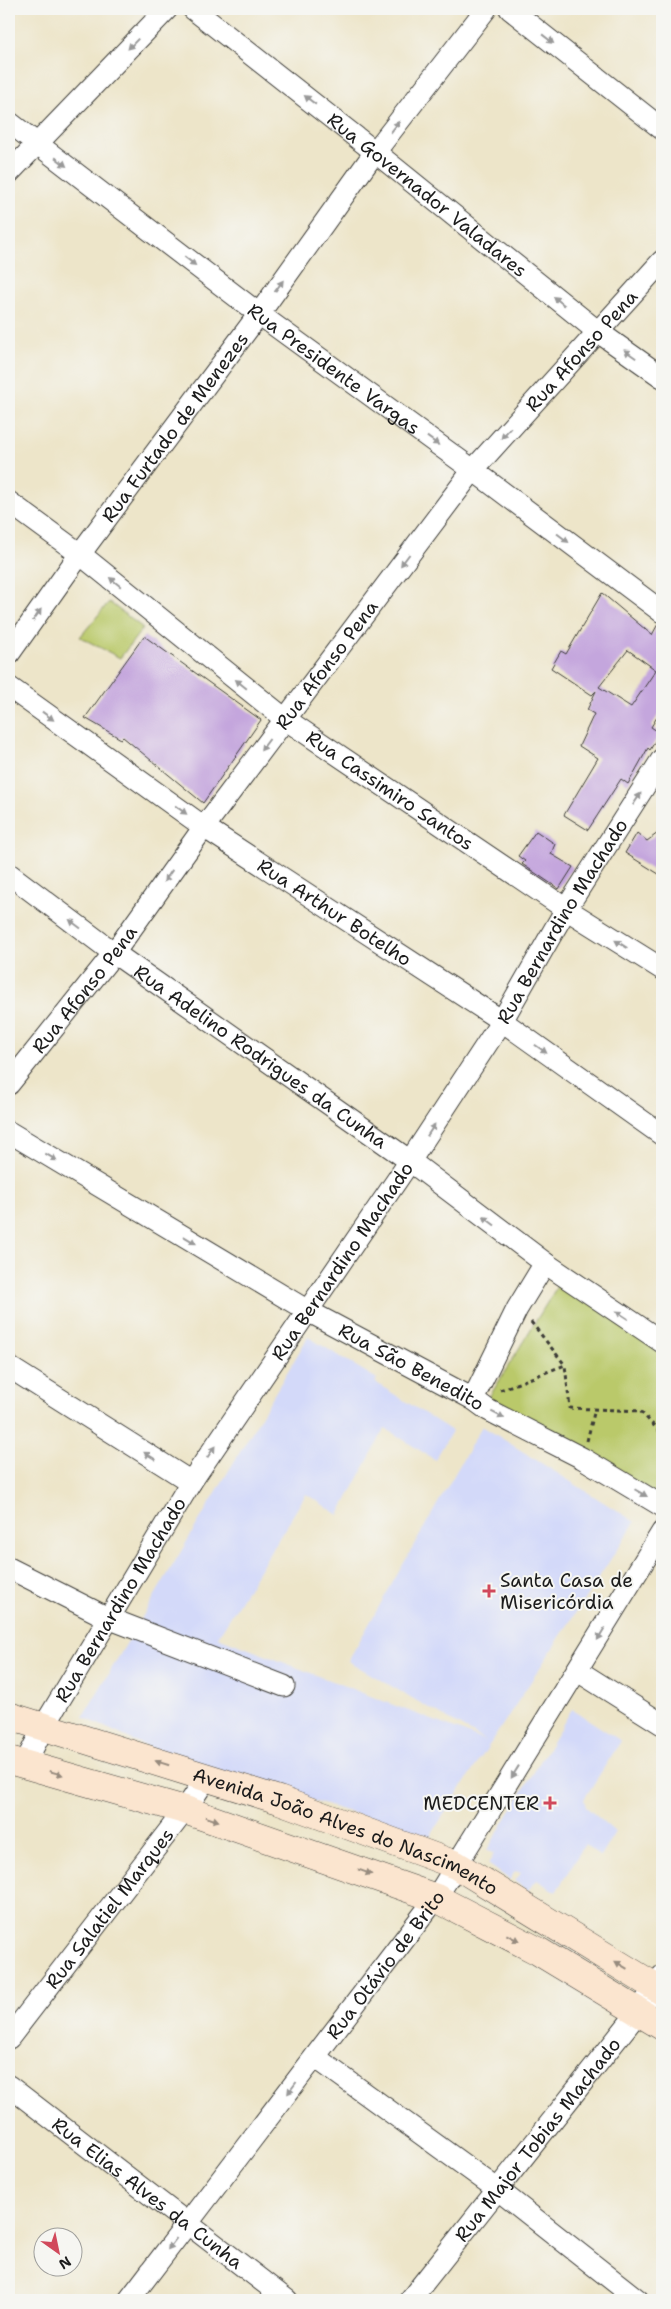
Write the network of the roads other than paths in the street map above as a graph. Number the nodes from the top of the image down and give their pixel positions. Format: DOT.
graph roads {
  1 [pos="167,9"];
  2 [pos="193,9"];
  3 [pos="486,9"];
  4 [pos="510,9"];
  5 [pos="9,122"];
  6 [pos="662,129"];
  7 [pos="36,143"];
  8 [pos="375,152"];
  9 [pos="9,173"];
  10 [pos="662,261"];
  11 [pos="259,314"];
  12 [pos="597,331"];
  13 [pos="662,378"];
  14 [pos="473,470"];
  15 [pos="9,502"];
  16 [pos="80,554"];
  17 [pos="659,604"];
  18 [pos="9,654"];
  19 [pos="9,687"];
  20 [pos="285,719"];
  21 [pos="662,759"];
  22 [pos="204,826"];
  23 [pos="9,874"];
  24 [pos="566,909"];
  25 [pos="114,953"];
  26 [pos="662,969"];
  27 [pos="502,1021"];
  28 [pos="9,1084"];
  29 [pos="9,1132"];
  30 [pos="662,1135"];
  31 [pos="410,1161"];
  32 [pos="545,1263"];
  33 [pos="308,1311"];
  34 [pos="662,1342"];
  35 [pos="9,1367"];
  36 [pos="473,1399"];
  37 [pos="191,1482"];
  38 [pos="662,1506"];
  39 [pos="662,1532"];
  40 [pos="9,1568"];
  41 [pos="108,1618"];
  42 [pos="578,1671"];
  43 [pos="284,1686"];
  44 [pos="9,1716"];
  45 [pos="662,1724"];
  46 [pos="44,1726"];
  47 [pos="17,1762"];
  48 [pos="207,1777"];
  49 [pos="279,1800"];
  50 [pos="185,1810"];
  51 [pos="261,1835"];
  52 [pos="456,1865"];
  53 [pos="436,1898"];
  54 [pos="660,1984"];
  55 [pos="639,2011"];
  56 [pos="662,2026"];
  57 [pos="9,2038"];
  58 [pos="315,2057"];
  59 [pos="9,2086"];
  60 [pos="497,2189"];
  61 [pos="187,2224"];
  62 [pos="129,2300"];
  63 [pos="287,2300"];
  64 [pos="410,2300"];
  65 [pos="638,2300"];
  1 -- 7 [label="street, one-way"];
  8 -- 2 [label="street, Rua Governador Valadares, one-way"];
  8 -- 3 [label="street, Rua Furtado de Menezes, one-way"];
  4 -- 6 [label="street, one-way"];
  5 -- 7 [label="street, Rua Presidente Vargas"];
  7 -- 9 [label="street"];
  7 -- 11 [label="street, Rua Presidente Vargas, one-way"];
  11 -- 8 [label="street, Rua Furtado de Menezes, one-way"];
  12 -- 8 [label="street, Rua Governador Valadares, one-way"];
  10 -- 12 [label="street, Rua Afonso Pena"];
  11 -- 14 [label="street, Rua Presidente Vargas, one-way"];
  11 -- 16 [label="street, Rua Furtado de Menezes"];
  13 -- 12 [label="street, Rua Governador Valadares, one-way"];
  12 -- 14 [label="street, Rua Afonso Pena, one-way"];
  14 -- 17 [label="street, Rua Presidente Vargas, one-way"];
  14 -- 20 [label="street, Rua Afonso Pena, one-way"];
  15 -- 16 [label="street, Rua Cassimiro Santos"];
  18 -- 16 [label="street, Rua Furtado de Menezes, one-way"];
  20 -- 16 [label="street, Rua Cassimiro Santos, one-way"];
  19 -- 22 [label="street, Rua Arthur Botelho, one-way"];
  20 -- 22 [label="street, Rua Afonso Pena, one-way"];
  20 -- 24 [label="street, Rua Cassimiro Santos"];
  24 -- 21 [label="street, Rua Bernardino Machado, one-way"];
  22 -- 25 [label="street, Rua Afonso Pena, one-way"];
  22 -- 27 [label="street, Rua Arthur Botelho"];
  25 -- 23 [label="street, Rua Adelino Rodrigues da Cunha, one-way"];
  26 -- 24 [label="street, Rua Cassimiro Santos, one-way"];
  24 -- 27 [label="street, Rua Bernardino Machado"];
  25 -- 28 [label="street, Rua Afonso Pena"];
  25 -- 31 [label="street, Rua Adelino Rodrigues da Cunha"];
  27 -- 30 [label="street, Rua Arthur Botelho, one-way"];
  31 -- 27 [label="street, Rua Bernardino Machado, one-way"];
  29 -- 33 [label="street, Rua São Benedito, one-way"];
  32 -- 31 [label="street, Rua Adelino Rodrigues da Cunha, one-way"];
  31 -- 33 [label="street, Rua Bernardino Machado"];
  34 -- 32 [label="street, Rua Adelino Rodrigues da Cunha, one-way"];
  32 -- 36 [label="street"];
  33 -- 36 [label="street, Rua São Benedito"];
  37 -- 33 [label="street, Rua Bernardino Machado, one-way"];
  37 -- 35 [label="street, one-way"];
  36 -- 38 [label="street, Rua São Benedito, one-way"];
  37 -- 41 [label="street, Rua Bernardino Machado"];
  39 -- 42 [label="street, Rua Otávio de Brito, one-way"];
  40 -- 41 [label="street"];
  41 -- 43 [label="street"];
  41 -- 46 [label="street, Rua Bernardino Machado"];
  42 -- 45 [label="street"];
  42 -- 52 [label="street, Rua Otávio de Brito, one-way"];
  44 -- 46 [label="main road, Avenida João Alves do Nascimento"];
  46 -- 47 [label="street, Rua Bernardino Machado"];
  48 -- 46 [label="main road, Avenida João Alves do Nascimento, one-way"];
  47 -- 50 [label="main road, one-way"];
  48 -- 49 [label="main road, Avenida João Alves do Nascimento"];
  48 -- 50 [label="street, Rua Salatiel Marques"];
  49 -- 51 [label="main road"];
  49 -- 52 [label="main road, Avenida João Alves do Nascimento"];
  50 -- 51 [label="main road, one-way"];
  50 -- 57 [label="street, Rua Salatiel Marques"];
  51 -- 53 [label="main road, one-way"];
  52 -- 53 [label="street, Rua Otávio de Brito"];
  54 -- 52 [label="main road, Avenida João Alves do Nascimento, one-way"];
  53 -- 55 [label="main road, one-way"];
  53 -- 58 [label="street, Rua Otávio de Brito"];
  54 -- 55 [label="street, Rua Major Tobias Machado"];
  55 -- 56 [label="main road"];
  55 -- 60 [label="street, Rua Major Tobias Machado"];
  58 -- 60 [label="street"];
  58 -- 61 [label="street, Rua Otávio de Brito, one-way"];
  59 -- 61 [label="street, Rua Elias Alves da Cunha"];
  60 -- 64 [label="street, Rua Major Tobias Machado"];
  60 -- 65 [label="street"];
  61 -- 62 [label="street, Rua Otávio de Brito, one-way"];
  61 -- 63 [label="street, Rua Elias Alves da Cunha"];
}
